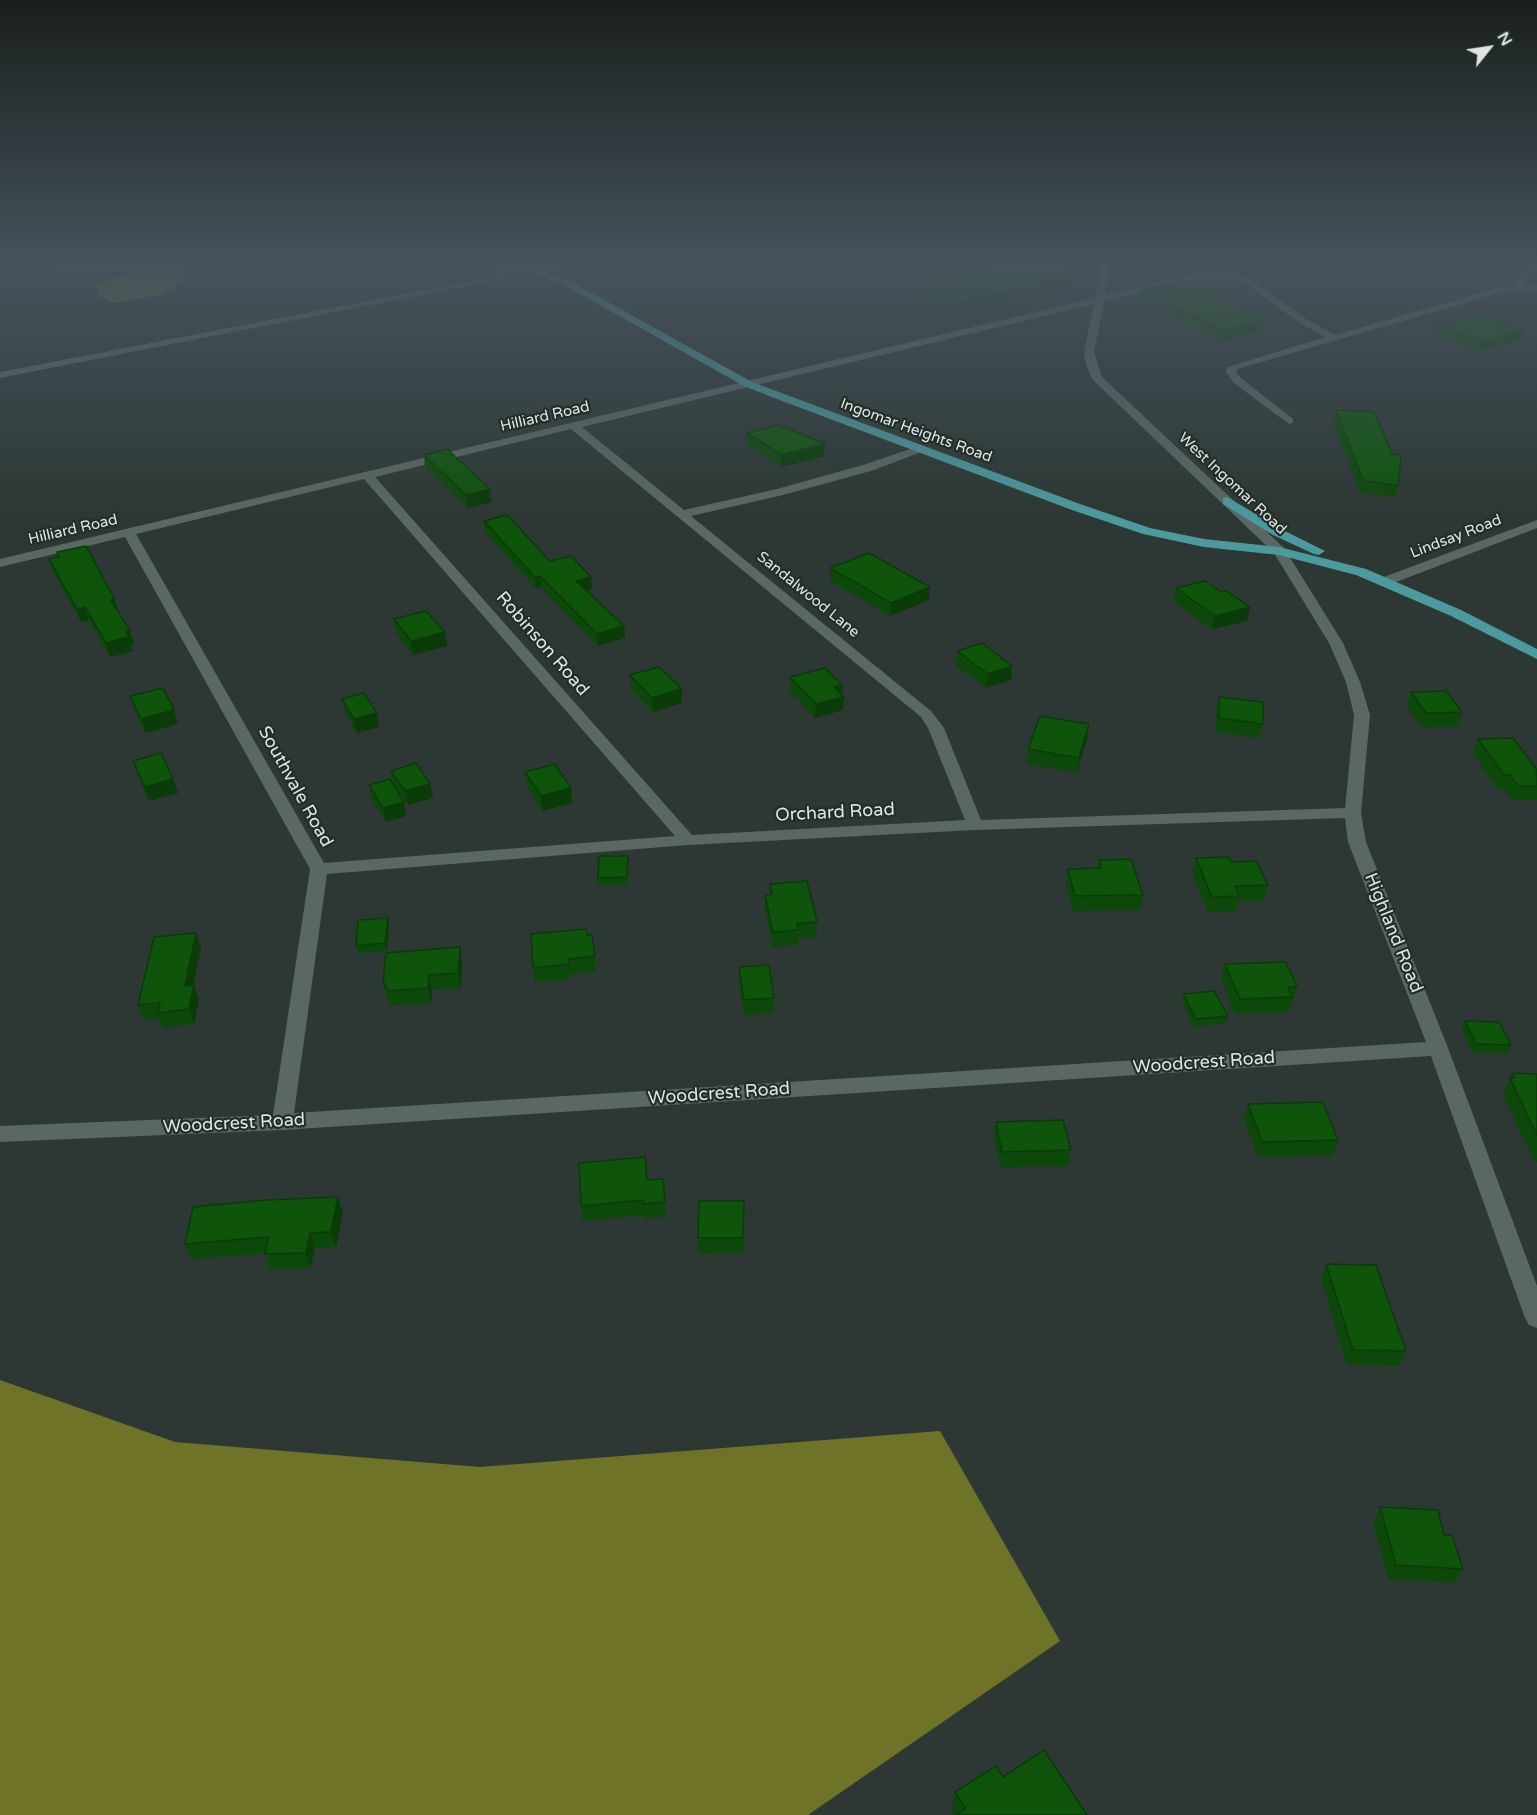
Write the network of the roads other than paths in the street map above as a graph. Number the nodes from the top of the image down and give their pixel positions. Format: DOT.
graph roads {
  1 [pos="130,350"];
  2 [pos="686,350"];
  3 [pos="891,350"];
  4 [pos="1089,350"];
  5 [pos="1294,350"];
  6 [pos="0,375"];
  7 [pos="748,384"];
  8 [pos="1289,422"];
  9 [pos="574,426"];
  10 [pos="920,449"];
  11 [pos="368,475"];
  12 [pos="1227,501"];
  13 [pos="683,514"];
  14 [pos="1537,524"];
  15 [pos="129,532"];
  16 [pos="1279,551"];
  17 [pos="0,563"];
  18 [pos="1386,581"];
  19 [pos="1537,655"];
  20 [pos="1353,813"];
  21 [pos="975,825"];
  22 [pos="688,840"];
  23 [pos="319,869"];
  24 [pos="1438,1048"];
  25 [pos="282,1122"];
  26 [pos="0,1134"];
  27 [pos="1537,1318"];
  1 -- 6 [label="street"];
  2 -- 7 [label="main road, Ingomar Heights Road"];
  3 -- 7 [label="street, Hilliard Road"];
  4 -- 12 [label="street, West Ingomar Road"];
  5 -- 8 [label="street"];
  7 -- 9 [label="street, Hilliard Road"];
  7 -- 10 [label="main road, Ingomar Heights Road"];
  9 -- 11 [label="street, Hilliard Road"];
  9 -- 13 [label="street, Sandalwood Lane"];
  10 -- 13 [label="street"];
  10 -- 16 [label="main road, Ingomar Heights Road"];
  11 -- 15 [label="street, Hilliard Road"];
  11 -- 22 [label="street, Robinson Road"];
  12 -- 16 [label="street, West Ingomar Road"];
  12 -- 18 [label="main road"];
  13 -- 21 [label="street, Sandalwood Lane"];
  14 -- 18 [label="street, Lindsay Road"];
  15 -- 17 [label="street, Hilliard Road"];
  15 -- 23 [label="street, Southvale Road"];
  16 -- 18 [label="main road, West Ingomar Road"];
  16 -- 20 [label="street, Highland Road"];
  18 -- 19 [label="main road, West Ingomar Road"];
  20 -- 21 [label="street, Orchard Road"];
  20 -- 24 [label="street, Highland Road"];
  21 -- 22 [label="street, Orchard Road"];
  22 -- 23 [label="street, Orchard Road"];
  23 -- 25 [label="street, Southvale Road"];
  24 -- 25 [label="street, Woodcrest Road"];
  24 -- 27 [label="street, Highland Road"];
  25 -- 26 [label="street, Woodcrest Road"];
}
